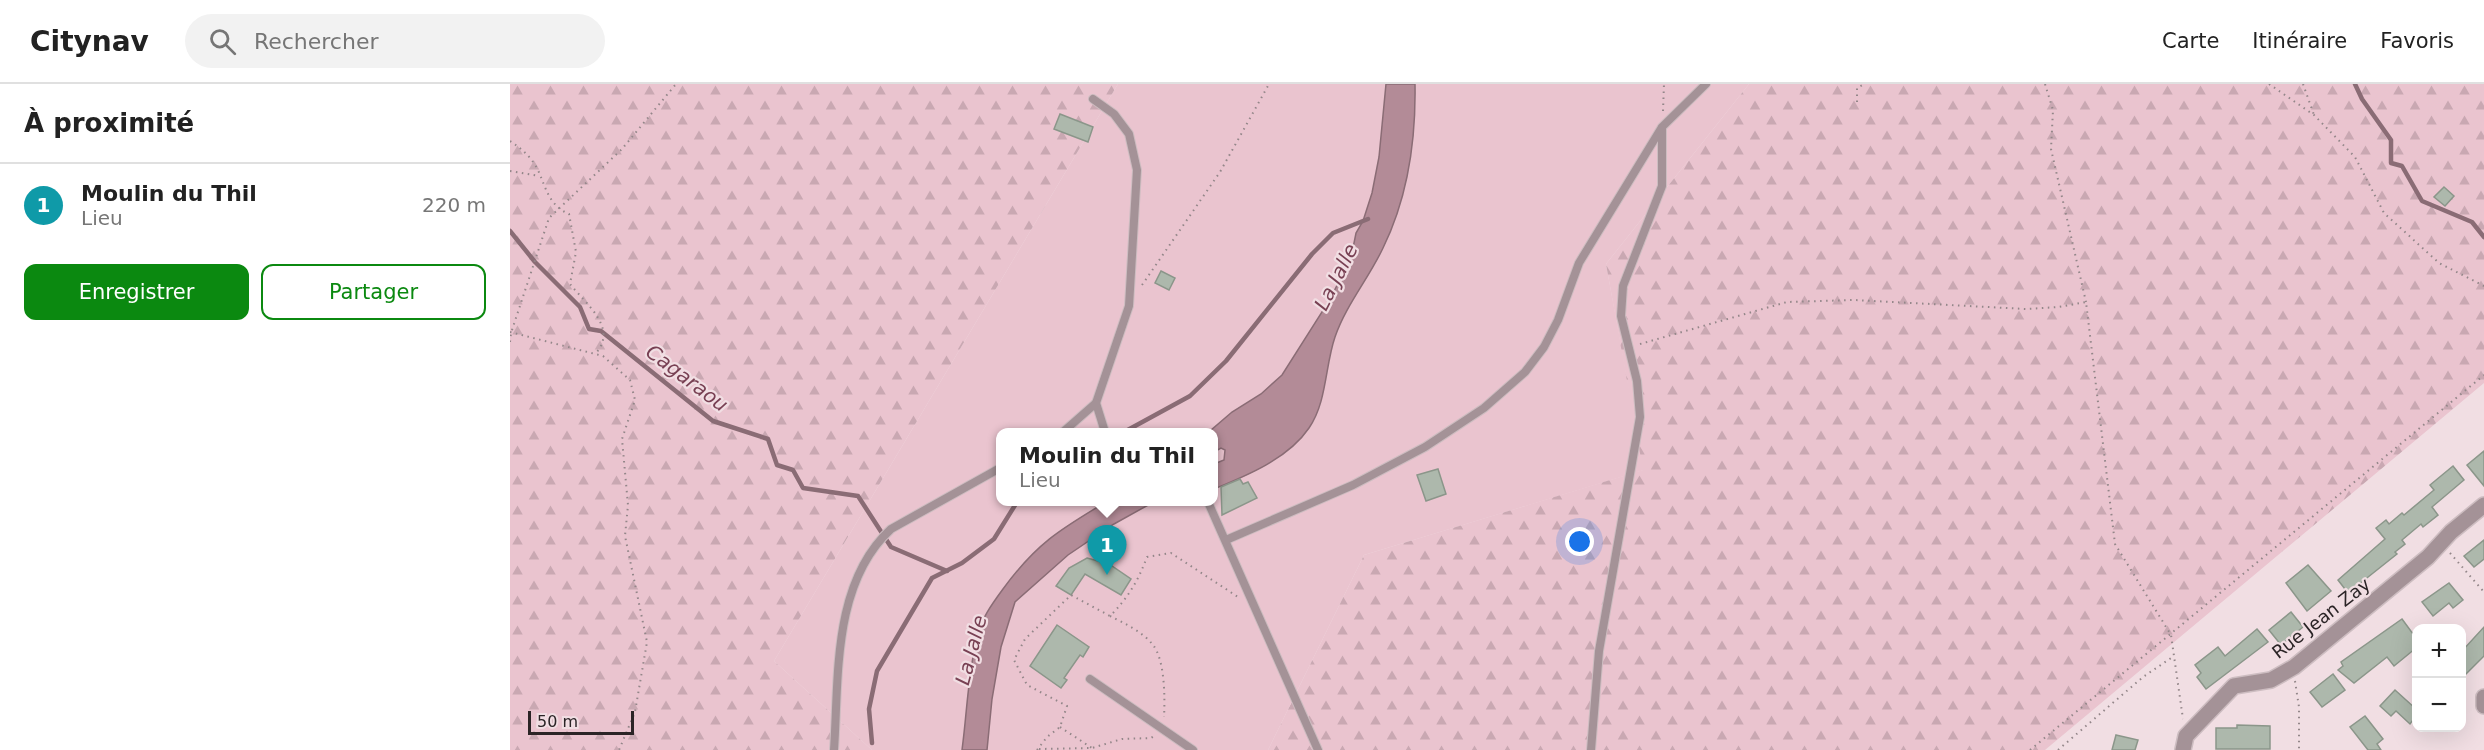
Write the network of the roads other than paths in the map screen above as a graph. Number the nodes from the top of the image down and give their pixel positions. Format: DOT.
graph roads {
  1 [pos="1706,84"];
  2 [pos="1093,99"];
  3 [pos="1662,127"];
  4 [pos="1096,403"];
  5 [pos="1068,428"];
  6 [pos="1104,428"];
  7 [pos="996,470"];
  8 [pos="2484,505"];
  9 [pos="1210,506"];
  10 [pos="1226,540"];
  11 [pos="1090,680"];
  12 [pos="2484,696"];
  13 [pos="2484,706"];
  14 [pos="2185,743"];
  15 [pos="834,750"];
  16 [pos="1193,750"];
  17 [pos="1318,750"];
  18 [pos="1591,750"];
  1 -- 3 [label="lane"];
  2 -- 4 [label="lane"];
  3 -- 10 [label="lane"];
  3 -- 18 [label="lane"];
  4 -- 5 [label="lane"];
  4 -- 6 [label="lane"];
  7 -- 15 [label="lane"];
  8 -- 14 [label="street, Rue Jean Zay"];
  9 -- 10 [label="lane"];
  10 -- 17 [label="lane"];
  11 -- 16 [label="lane"];
  12 -- 13 [label="street"];
}
